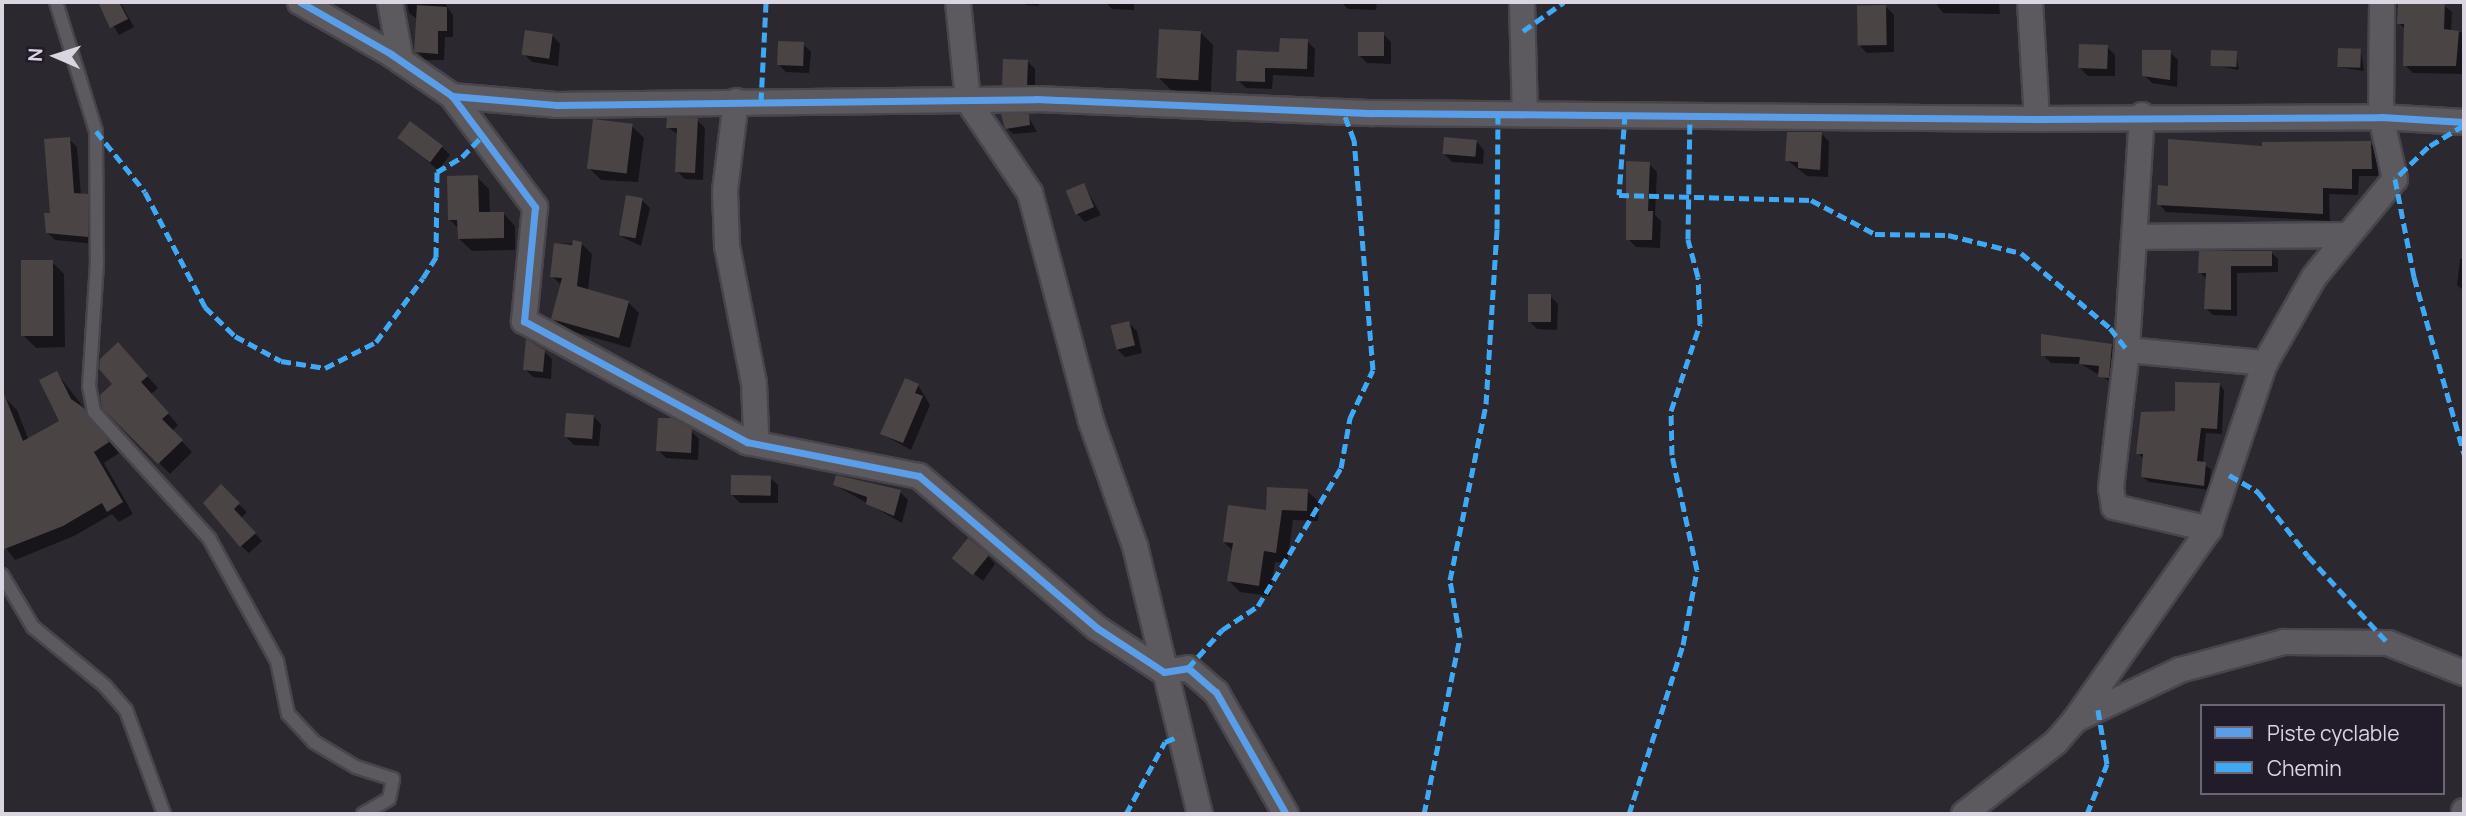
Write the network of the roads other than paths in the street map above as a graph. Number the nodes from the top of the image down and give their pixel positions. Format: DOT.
graph roads {
  1 [pos="56,2"];
  2 [pos="300,2"];
  3 [pos="390,2"];
  4 [pos="958,2"];
  5 [pos="1522,2"];
  6 [pos="2030,2"];
  7 [pos="2382,2"];
  8 [pos="401,61"];
  9 [pos="452,96"];
  10 [pos="736,101"];
  11 [pos="968,101"];
  12 [pos="1525,113"];
  13 [pos="2142,115"];
  14 [pos="2381,117"];
  15 [pos="2037,119"];
  16 [pos="2464,122"];
  17 [pos="2347,234"];
  18 [pos="2134,237"];
  19 [pos="2127,350"];
  20 [pos="2265,363"];
  21 [pos="747,442"];
  22 [pos="2209,529"];
  23 [pos="2,575"];
  24 [pos="1164,672"];
  25 [pos="2464,673"];
  26 [pos="2075,720"];
  27 [pos="164,814"];
  28 [pos="363,814"];
  29 [pos="1200,814"];
  30 [pos="1286,814"];
  31 [pos="1964,814"];
  1 -- 28 [label="lane"];
  2 -- 8 [label="street"];
  3 -- 8 [label="street"];
  4 -- 11 [label="street"];
  5 -- 12 [label="street"];
  6 -- 15 [label="street"];
  7 -- 14 [label="street"];
  8 -- 9 [label="street"];
  9 -- 10 [label="street"];
  9 -- 21 [label="street"];
  10 -- 11 [label="street"];
  10 -- 21 [label="street"];
  11 -- 12 [label="street"];
  11 -- 24 [label="street"];
  12 -- 15 [label="street"];
  13 -- 14 [label="street"];
  13 -- 15 [label="street"];
  13 -- 18 [label="street"];
  14 -- 16 [label="street"];
  14 -- 17 [label="street"];
  17 -- 18 [label="street"];
  17 -- 20 [label="street"];
  18 -- 19 [label="street"];
  19 -- 20 [label="street"];
  19 -- 22 [label="street"];
  20 -- 22 [label="street"];
  21 -- 24 [label="street"];
  22 -- 26 [label="street"];
  23 -- 27 [label="lane"];
  24 -- 29 [label="street"];
  24 -- 30 [label="street"];
  25 -- 26 [label="street"];
  26 -- 31 [label="street"];
}
